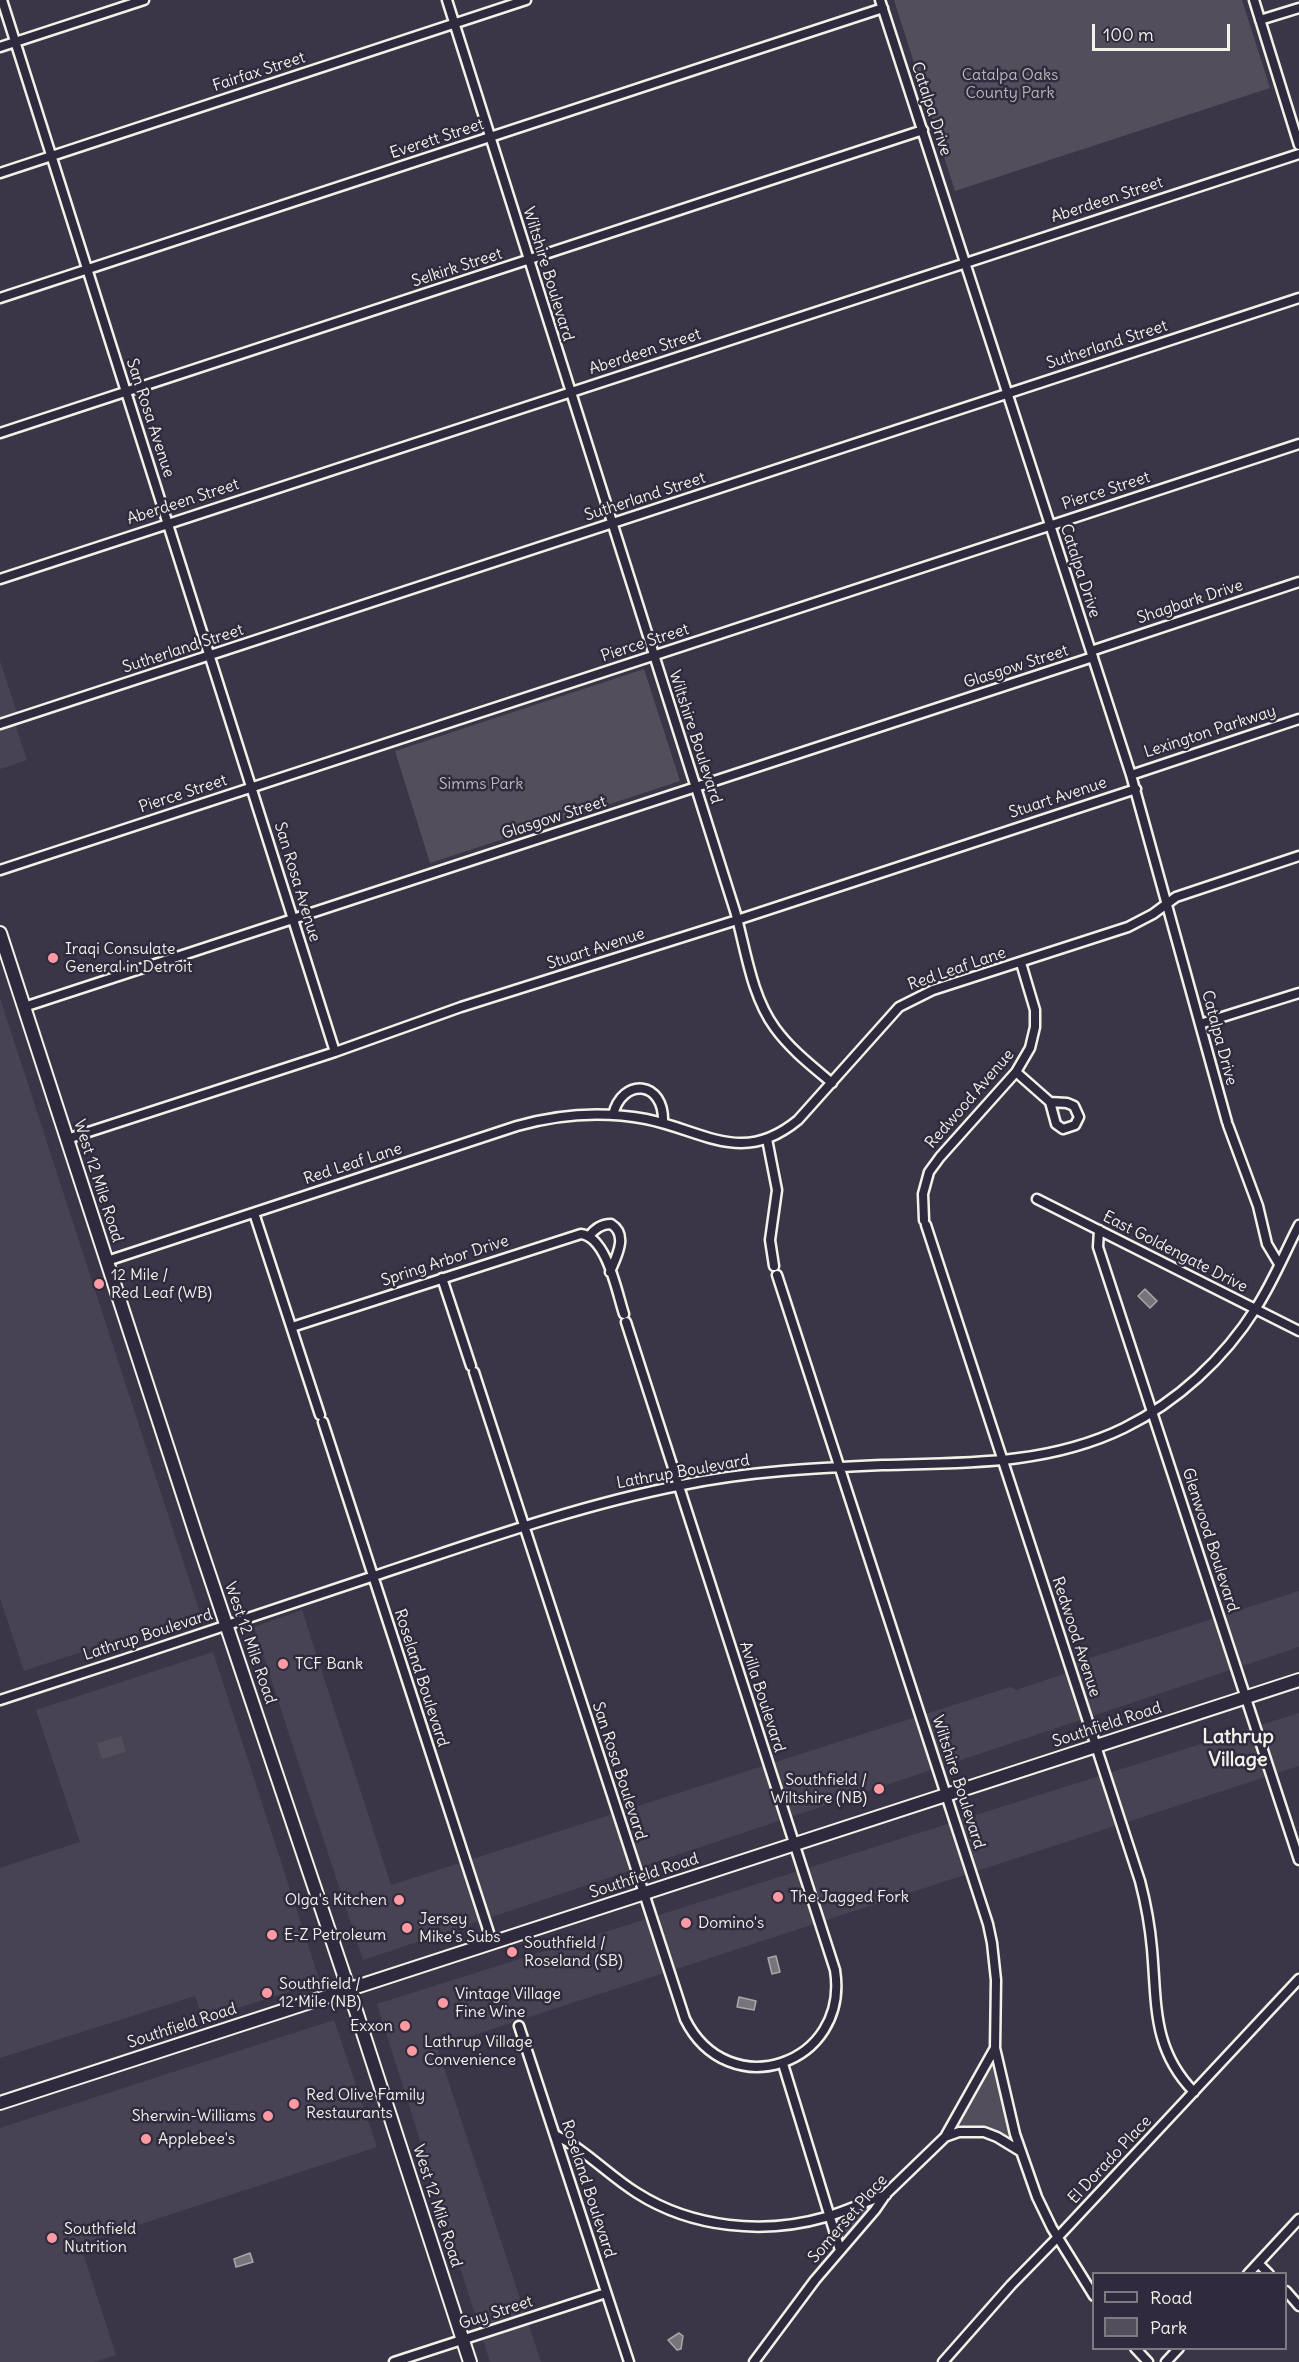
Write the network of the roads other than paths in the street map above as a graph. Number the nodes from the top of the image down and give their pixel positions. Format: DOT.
graph roads {
  1 [pos="2,0"];
  2 [pos="144,0"];
  3 [pos="447,0"];
  4 [pos="526,0"];
  5 [pos="1254,0"];
  6 [pos="881,4"];
  7 [pos="1299,8"];
  8 [pos="1260,20"];
  9 [pos="455,24"];
  10 [pos="15,42"];
  11 [pos="0,47"];
  12 [pos="923,130"];
  13 [pos="489,137"];
  14 [pos="1299,145"];
  15 [pos="1299,154"];
  16 [pos="52,156"];
  17 [pos="0,173"];
  18 [pos="528,260"];
  19 [pos="964,262"];
  20 [pos="87,270"];
  21 [pos="0,298"];
  22 [pos="1299,298"];
  23 [pos="126,392"];
  24 [pos="570,392"];
  25 [pos="1008,393"];
  26 [pos="0,433"];
  27 [pos="1299,444"];
  28 [pos="167,523"];
  29 [pos="611,524"];
  30 [pos="1050,526"];
  31 [pos="0,579"];
  32 [pos="1299,582"];
  33 [pos="1092,654"];
  34 [pos="210,656"];
  35 [pos="653,656"];
  36 [pos="1299,719"];
  37 [pos="0,724"];
  38 [pos="1131,774"];
  39 [pos="695,787"];
  40 [pos="252,788"];
  41 [pos="1136,789"];
  42 [pos="1299,856"];
  43 [pos="0,870"];
  44 [pos="1167,903"];
  45 [pos="293,920"];
  46 [pos="737,920"];
  47 [pos="1,939"];
  48 [pos="1021,963"];
  49 [pos="1299,993"];
  50 [pos="24,1007"];
  51 [pos="1200,1024"];
  52 [pos="335,1052"];
  53 [pos="1016,1072"];
  54 [pos="832,1083"];
  55 [pos="1050,1102"];
  56 [pos="613,1115"];
  57 [pos="663,1123"];
  58 [pos="67,1139"];
  59 [pos="767,1139"];
  60 [pos="1037,1199"];
  61 [pos="254,1213"];
  62 [pos="1299,1225"];
  63 [pos="1099,1230"];
  64 [pos="590,1236"];
  65 [pos="107,1261"];
  66 [pos="1279,1264"];
  67 [pos="774,1266"];
  68 [pos="610,1272"];
  69 [pos="777,1275"];
  70 [pos="442,1278"];
  71 [pos="1255,1310"];
  72 [pos="292,1328"];
  73 [pos="1299,1331"];
  74 [pos="1153,1412"];
  75 [pos="1003,1461"];
  76 [pos="839,1468"];
  77 [pos="678,1485"];
  78 [pos="523,1526"];
  79 [pos="372,1577"];
  80 [pos="227,1625"];
  81 [pos="1299,1680"];
  82 [pos="1246,1697"];
  83 [pos="0,1700"];
  84 [pos="1096,1746"];
  85 [pos="946,1795"];
  86 [pos="795,1844"];
  87 [pos="1299,1860"];
  88 [pos="644,1893"];
  89 [pos="492,1942"];
  90 [pos="1299,1979"];
  91 [pos="349,1989"];
  92 [pos="519,2026"];
  93 [pos="995,2048"];
  94 [pos="783,2064"];
  95 [pos="1194,2092"];
  96 [pos="0,2103"];
  97 [pos="555,2135"];
  98 [pos="945,2137"];
  99 [pos="1020,2151"];
  100 [pos="886,2194"];
  101 [pos="830,2216"];
  102 [pos="1299,2220"];
  103 [pos="1057,2238"];
  104 [pos="840,2250"];
  105 [pos="1258,2262"];
  106 [pos="1250,2272"];
  107 [pos="1267,2272"];
  108 [pos="1287,2291"];
  109 [pos="606,2293"];
  110 [pos="1092,2293"];
  111 [pos="1299,2306"];
  112 [pos="463,2340"];
  113 [pos="1136,2350"];
  114 [pos="1178,2350"];
  115 [pos="394,2362"];
  116 [pos="470,2362"];
  117 [pos="629,2362"];
  118 [pos="754,2362"];
  119 [pos="943,2362"];
  120 [pos="1148,2362"];
  121 [pos="1166,2362"];
  1 -- 10 [label="street, San Rosa Avenue"];
  2 -- 10 [label="street"];
  3 -- 9 [label="street, Wiltshire Boulevard"];
  4 -- 9 [label="street, Fairfax Street"];
  5 -- 8 [label="street"];
  6 -- 12 [label="street, Catalpa Drive"];
  6 -- 13 [label="street, Everett Street"];
  7 -- 8 [label="street"];
  8 -- 14 [label="street"];
  9 -- 13 [label="street, Wiltshire Boulevard"];
  9 -- 16 [label="street, Fairfax Street"];
  10 -- 11 [label="street"];
  10 -- 16 [label="street, San Rosa Avenue"];
  12 -- 18 [label="street, Selkirk Street"];
  12 -- 19 [label="street, Catalpa Drive"];
  13 -- 18 [label="street, Wiltshire Boulevard"];
  13 -- 20 [label="street, Everett Street"];
  15 -- 19 [label="street, Aberdeen Street"];
  16 -- 17 [label="street, Fairfax Street"];
  16 -- 20 [label="street, San Rosa Avenue"];
  18 -- 23 [label="street, Selkirk Street"];
  18 -- 24 [label="street, Wiltshire Boulevard"];
  19 -- 24 [label="street, Aberdeen Street"];
  19 -- 25 [label="street, Catalpa Drive"];
  20 -- 21 [label="street, Everett Street"];
  20 -- 23 [label="street, San Rosa Avenue"];
  22 -- 25 [label="street, Sutherland Street"];
  23 -- 26 [label="street, Selkirk Street"];
  23 -- 28 [label="street, San Rosa Avenue"];
  24 -- 28 [label="street, Aberdeen Street"];
  24 -- 29 [label="street, Wiltshire Boulevard"];
  25 -- 29 [label="street, Sutherland Street"];
  25 -- 30 [label="street, Catalpa Drive"];
  27 -- 30 [label="street, Pierce Street"];
  28 -- 31 [label="street, Aberdeen Street"];
  28 -- 34 [label="street, San Rosa Avenue"];
  29 -- 34 [label="street, Sutherland Street"];
  29 -- 35 [label="street, Wiltshire Boulevard"];
  30 -- 33 [label="street, Catalpa Drive"];
  30 -- 35 [label="street, Pierce Street"];
  32 -- 33 [label="street, Shagbark Drive"];
  33 -- 38 [label="street, Catalpa Drive"];
  33 -- 39 [label="street, Glasgow Street"];
  34 -- 37 [label="street, Sutherland Street"];
  34 -- 40 [label="street, San Rosa Avenue"];
  35 -- 39 [label="street, Wiltshire Boulevard"];
  35 -- 40 [label="street, Pierce Street"];
  36 -- 38 [label="street, Lexington Parkway"];
  38 -- 41 [label="street, Catalpa Drive"];
  39 -- 45 [label="street, Glasgow Street"];
  39 -- 46 [label="street, Wiltshire Boulevard"];
  40 -- 43 [label="street, Pierce Street"];
  40 -- 45 [label="street, San Rosa Avenue"];
  41 -- 44 [label="street, Catalpa Drive"];
  41 -- 46 [label="street, Stuart Avenue"];
  42 -- 44 [label="street, Red Leaf Lane"];
  44 -- 48 [label="street, Red Leaf Lane"];
  44 -- 51 [label="street, Catalpa Drive"];
  45 -- 50 [label="street, Glasgow Street"];
  45 -- 52 [label="street, San Rosa Avenue"];
  46 -- 52 [label="street, Stuart Avenue"];
  46 -- 54 [label="street, Wiltshire Boulevard"];
  47 -- 50 [label="main road, West 12 Mile Road"];
  48 -- 53 [label="street, Redwood Avenue"];
  48 -- 54 [label="street, Red Leaf Lane"];
  49 -- 51 [label="street"];
  50 -- 58 [label="main road, West 12 Mile Road"];
  51 -- 66 [label="street, Catalpa Drive"];
  52 -- 58 [label="street, Stuart Avenue"];
  53 -- 55 [label="street"];
  53 -- 75 [label="street, Redwood Avenue"];
  54 -- 59 [label="street, Red Leaf Lane"];
  56 -- 57 [label="street, Red Leaf Lane"];
  56 -- 57 [label="street"];
  56 -- 61 [label="street, Red Leaf Lane"];
  57 -- 59 [label="street, Red Leaf Lane"];
  58 -- 65 [label="main road, West 12 Mile Road"];
  59 -- 67 [label="street"];
  60 -- 63 [label="street, East Goldengate Drive"];
  61 -- 65 [label="street, Red Leaf Lane"];
  61 -- 72 [label="street, Roseland Boulevard"];
  62 -- 66 [label="street, Lathrup Boulevard"];
  63 -- 71 [label="street, East Goldengate Drive"];
  63 -- 74 [label="street, Glenwood Boulevard"];
  64 -- 68 [label="street, Avilla Boulevard"];
  64 -- 68 [label="street, Spring Arbor Drive"];
  64 -- 70 [label="street, Spring Arbor Drive"];
  65 -- 80 [label="main road, West 12 Mile Road"];
  66 -- 71 [label="street, Lathrup Boulevard"];
  68 -- 77 [label="street, Avilla Boulevard"];
  69 -- 76 [label="street, Wiltshire Boulevard"];
  70 -- 72 [label="street, Spring Arbor Drive"];
  70 -- 78 [label="street, San Rosa Boulevard"];
  71 -- 73 [label="street, East Goldengate Drive"];
  71 -- 74 [label="street, Lathrup Boulevard"];
  72 -- 79 [label="street, Roseland Boulevard"];
  74 -- 75 [label="street, Lathrup Boulevard"];
  74 -- 82 [label="street, Glenwood Boulevard"];
  75 -- 76 [label="street, Lathrup Boulevard"];
  75 -- 84 [label="street, Redwood Avenue"];
  76 -- 77 [label="street, Lathrup Boulevard"];
  76 -- 85 [label="street, Wiltshire Boulevard"];
  77 -- 78 [label="street, Lathrup Boulevard"];
  77 -- 86 [label="street, Avilla Boulevard"];
  78 -- 79 [label="street, Lathrup Boulevard"];
  78 -- 88 [label="street, San Rosa Boulevard"];
  79 -- 80 [label="street, Lathrup Boulevard"];
  79 -- 89 [label="street, Roseland Boulevard"];
  80 -- 83 [label="street, Lathrup Boulevard"];
  80 -- 91 [label="main road, West 12 Mile Road"];
  81 -- 82 [label="main road, Southfield Road"];
  82 -- 84 [label="main road, Southfield Road"];
  82 -- 87 [label="street, Glenwood Boulevard"];
  84 -- 85 [label="main road, Southfield Road"];
  84 -- 95 [label="street, Redwood Avenue"];
  85 -- 86 [label="main road, Southfield Road"];
  85 -- 93 [label="street, Wiltshire Boulevard"];
  86 -- 88 [label="main road, Southfield Road"];
  86 -- 94 [label="street, Avilla Boulevard"];
  88 -- 89 [label="main road, Southfield Road"];
  88 -- 94 [label="street, San Rosa Boulevard"];
  89 -- 91 [label="main road, Southfield Road"];
  90 -- 95 [label="street, El Dorado Place"];
  91 -- 96 [label="main road, Southfield Road"];
  91 -- 112 [label="main road, West 12 Mile Road"];
  92 -- 97 [label="street, Roseland Boulevard"];
  93 -- 98 [label="street, Somerset Place"];
  93 -- 99 [label="street, Wiltshire Boulevard"];
  94 -- 101 [label="street"];
  95 -- 103 [label="street, El Dorado Place"];
  97 -- 101 [label="street"];
  97 -- 109 [label="street, Roseland Boulevard"];
  98 -- 99 [label="street"];
  98 -- 100 [label="street, Somerset Place"];
  99 -- 103 [label="street, Wiltshire Boulevard"];
  100 -- 101 [label="street"];
  100 -- 104 [label="street, Somerset Place"];
  101 -- 104 [label="street"];
  102 -- 105 [label="street"];
  103 -- 110 [label="street, Wiltshire Boulevard"];
  103 -- 119 [label="street, El Dorado Place"];
  104 -- 118 [label="street, Somerset Place"];
  105 -- 106 [label="street"];
  105 -- 107 [label="street"];
  108 -- 111 [label="street"];
  109 -- 112 [label="street, Guy Street"];
  109 -- 117 [label="street, Roseland Boulevard"];
  112 -- 115 [label="street, Guy Street"];
  112 -- 116 [label="main road, West 12 Mile Road"];
  113 -- 120 [label="street"];
  114 -- 121 [label="street"];
}
